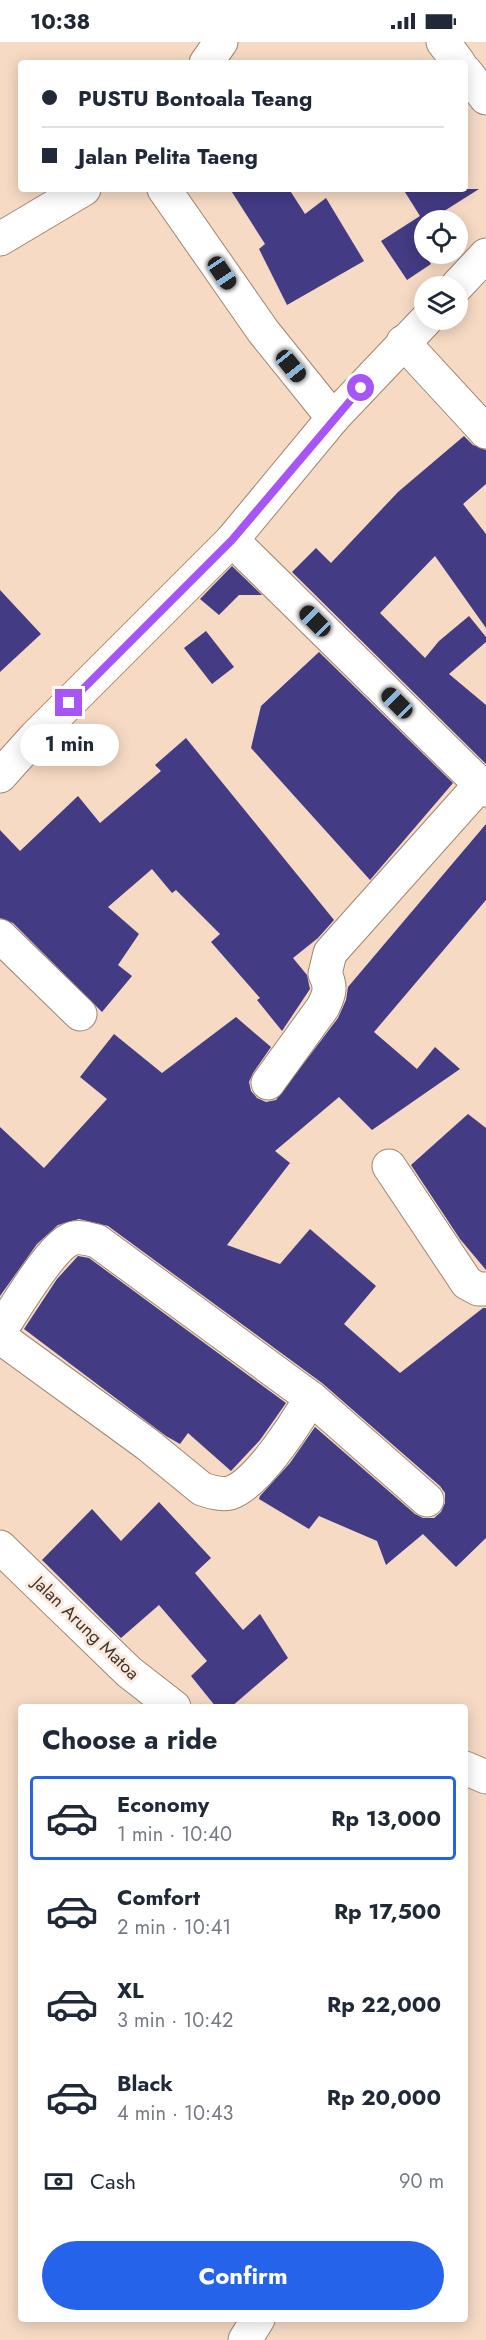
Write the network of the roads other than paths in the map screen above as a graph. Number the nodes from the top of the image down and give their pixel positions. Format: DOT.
graph roads {
  1 [pos="221,42"];
  2 [pos="443,42"];
  3 [pos="208,60"];
  4 [pos="457,60"];
  5 [pos="468,75"];
  6 [pos="486,98"];
  7 [pos="79,192"];
  8 [pos="166,192"];
  9 [pos="0,239"];
  10 [pos="486,255"];
  11 [pos="466,276"];
  12 [pos="416,330"];
  13 [pos="403,342"];
  14 [pos="333,418"];
  15 [pos="486,432"];
  16 [pos="232,540"];
  17 [pos="0,776"];
  18 [pos="483,787"];
  19 [pos="0,936"];
  20 [pos="80,1014"];
  21 [pos="268,1083"];
  22 [pos="388,1166"];
  23 [pos="486,1290"];
  24 [pos="0,1331"];
  25 [pos="0,1337"];
  26 [pos="311,1398"];
  27 [pos="427,1500"];
  28 [pos="0,1547"];
  29 [pos="170,1704"];
  30 [pos="468,1769"];
  31 [pos="486,1776"];
  32 [pos="256,2322"];
  33 [pos="245,2340"];
  1 -- 3 [label="street"];
  2 -- 4 [label="street"];
  5 -- 6 [label="street"];
  7 -- 9 [label="street"];
  8 -- 14 [label="street"];
  10 -- 11 [label="street"];
  12 -- 13 [label="street"];
  13 -- 14 [label="street"];
  13 -- 15 [label="street"];
  14 -- 16 [label="street"];
  16 -- 17 [label="street"];
  16 -- 18 [label="street"];
  18 -- 21 [label="street"];
  19 -- 20 [label="street"];
  22 -- 23 [label="street"];
  24 -- 26 [label="street"];
  25 -- 26 [label="street"];
  26 -- 27 [label="street"];
  28 -- 29 [label="street, Jalan Arung Matoa"];
  30 -- 31 [label="street"];
  32 -- 33 [label="street"];
}
